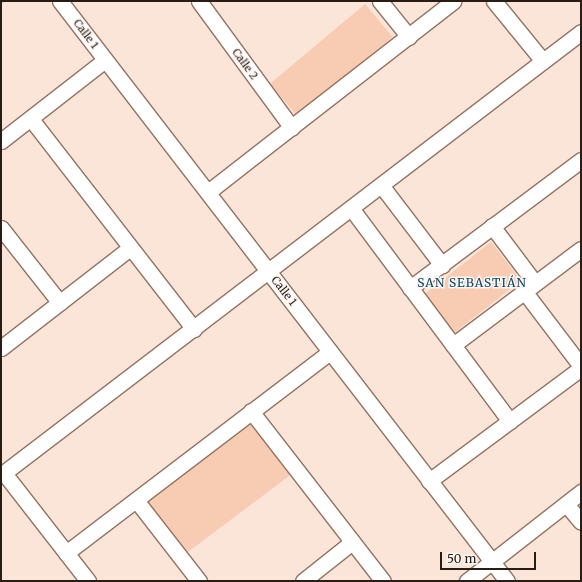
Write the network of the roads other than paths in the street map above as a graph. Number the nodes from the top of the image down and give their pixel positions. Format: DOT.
graph roads {
  1 [pos="60,1"];
  2 [pos="199,1"];
  3 [pos="380,1"];
  4 [pos="453,1"];
  5 [pos="494,1"];
  6 [pos="581,32"];
  7 [pos="409,37"];
  8 [pos="105,60"];
  9 [pos="543,61"];
  10 [pos="31,119"];
  11 [pos="292,128"];
  12 [pos="1,141"];
  13 [pos="581,160"];
  14 [pos="381,186"];
  15 [pos="208,192"];
  16 [pos="351,208"];
  17 [pos="492,226"];
  18 [pos="1,228"];
  19 [pos="130,248"];
  20 [pos="581,249"];
  21 [pos="442,265"];
  22 [pos="268,271"];
  23 [pos="530,287"];
  24 [pos="410,288"];
  25 [pos="60,303"];
  26 [pos="194,329"];
  27 [pos="453,345"];
  28 [pos="1,348"];
  29 [pos="330,352"];
  30 [pos="581,367"];
  31 [pos="251,411"];
  32 [pos="510,421"];
  33 [pos="3,474"];
  34 [pos="429,481"];
  35 [pos="581,492"];
  36 [pos="136,500"];
  37 [pos="566,504"];
  38 [pos="581,522"];
  39 [pos="352,542"];
  40 [pos="66,553"];
  41 [pos="492,561"];
  42 [pos="88,581"];
  43 [pos="199,581"];
  44 [pos="303,581"];
  45 [pos="383,581"];
  46 [pos="466,581"];
  47 [pos="507,581"];
  1 -- 8 [label="street, Calle 1"];
  2 -- 11 [label="street, Calle 2"];
  3 -- 7 [label="street"];
  4 -- 7 [label="street"];
  5 -- 9 [label="street"];
  6 -- 9 [label="street"];
  7 -- 11 [label="street"];
  8 -- 10 [label="street"];
  8 -- 15 [label="street, Calle 1"];
  9 -- 14 [label="street"];
  10 -- 12 [label="street"];
  10 -- 19 [label="street"];
  11 -- 15 [label="street"];
  13 -- 17 [label="street"];
  14 -- 16 [label="street"];
  14 -- 21 [label="street"];
  15 -- 22 [label="street, Calle 1"];
  16 -- 22 [label="street"];
  16 -- 24 [label="street"];
  17 -- 21 [label="street"];
  17 -- 23 [label="street"];
  18 -- 25 [label="street"];
  19 -- 25 [label="street"];
  19 -- 26 [label="street"];
  20 -- 23 [label="street"];
  21 -- 24 [label="street"];
  22 -- 26 [label="street"];
  22 -- 29 [label="street, Calle 1"];
  23 -- 27 [label="street"];
  23 -- 30 [label="street"];
  24 -- 27 [label="street"];
  25 -- 28 [label="street"];
  26 -- 33 [label="street"];
  27 -- 32 [label="street"];
  29 -- 31 [label="street"];
  29 -- 34 [label="street, Calle 1"];
  30 -- 32 [label="street"];
  31 -- 36 [label="street"];
  31 -- 39 [label="street"];
  32 -- 34 [label="street"];
  33 -- 40 [label="street"];
  34 -- 41 [label="street, Calle 1"];
  35 -- 37 [label="street"];
  36 -- 40 [label="street"];
  36 -- 43 [label="street"];
  37 -- 38 [label="street"];
  37 -- 41 [label="street"];
  39 -- 44 [label="street"];
  39 -- 45 [label="street"];
  40 -- 42 [label="street"];
  41 -- 46 [label="street"];
  41 -- 47 [label="street, Calle 1"];
}
